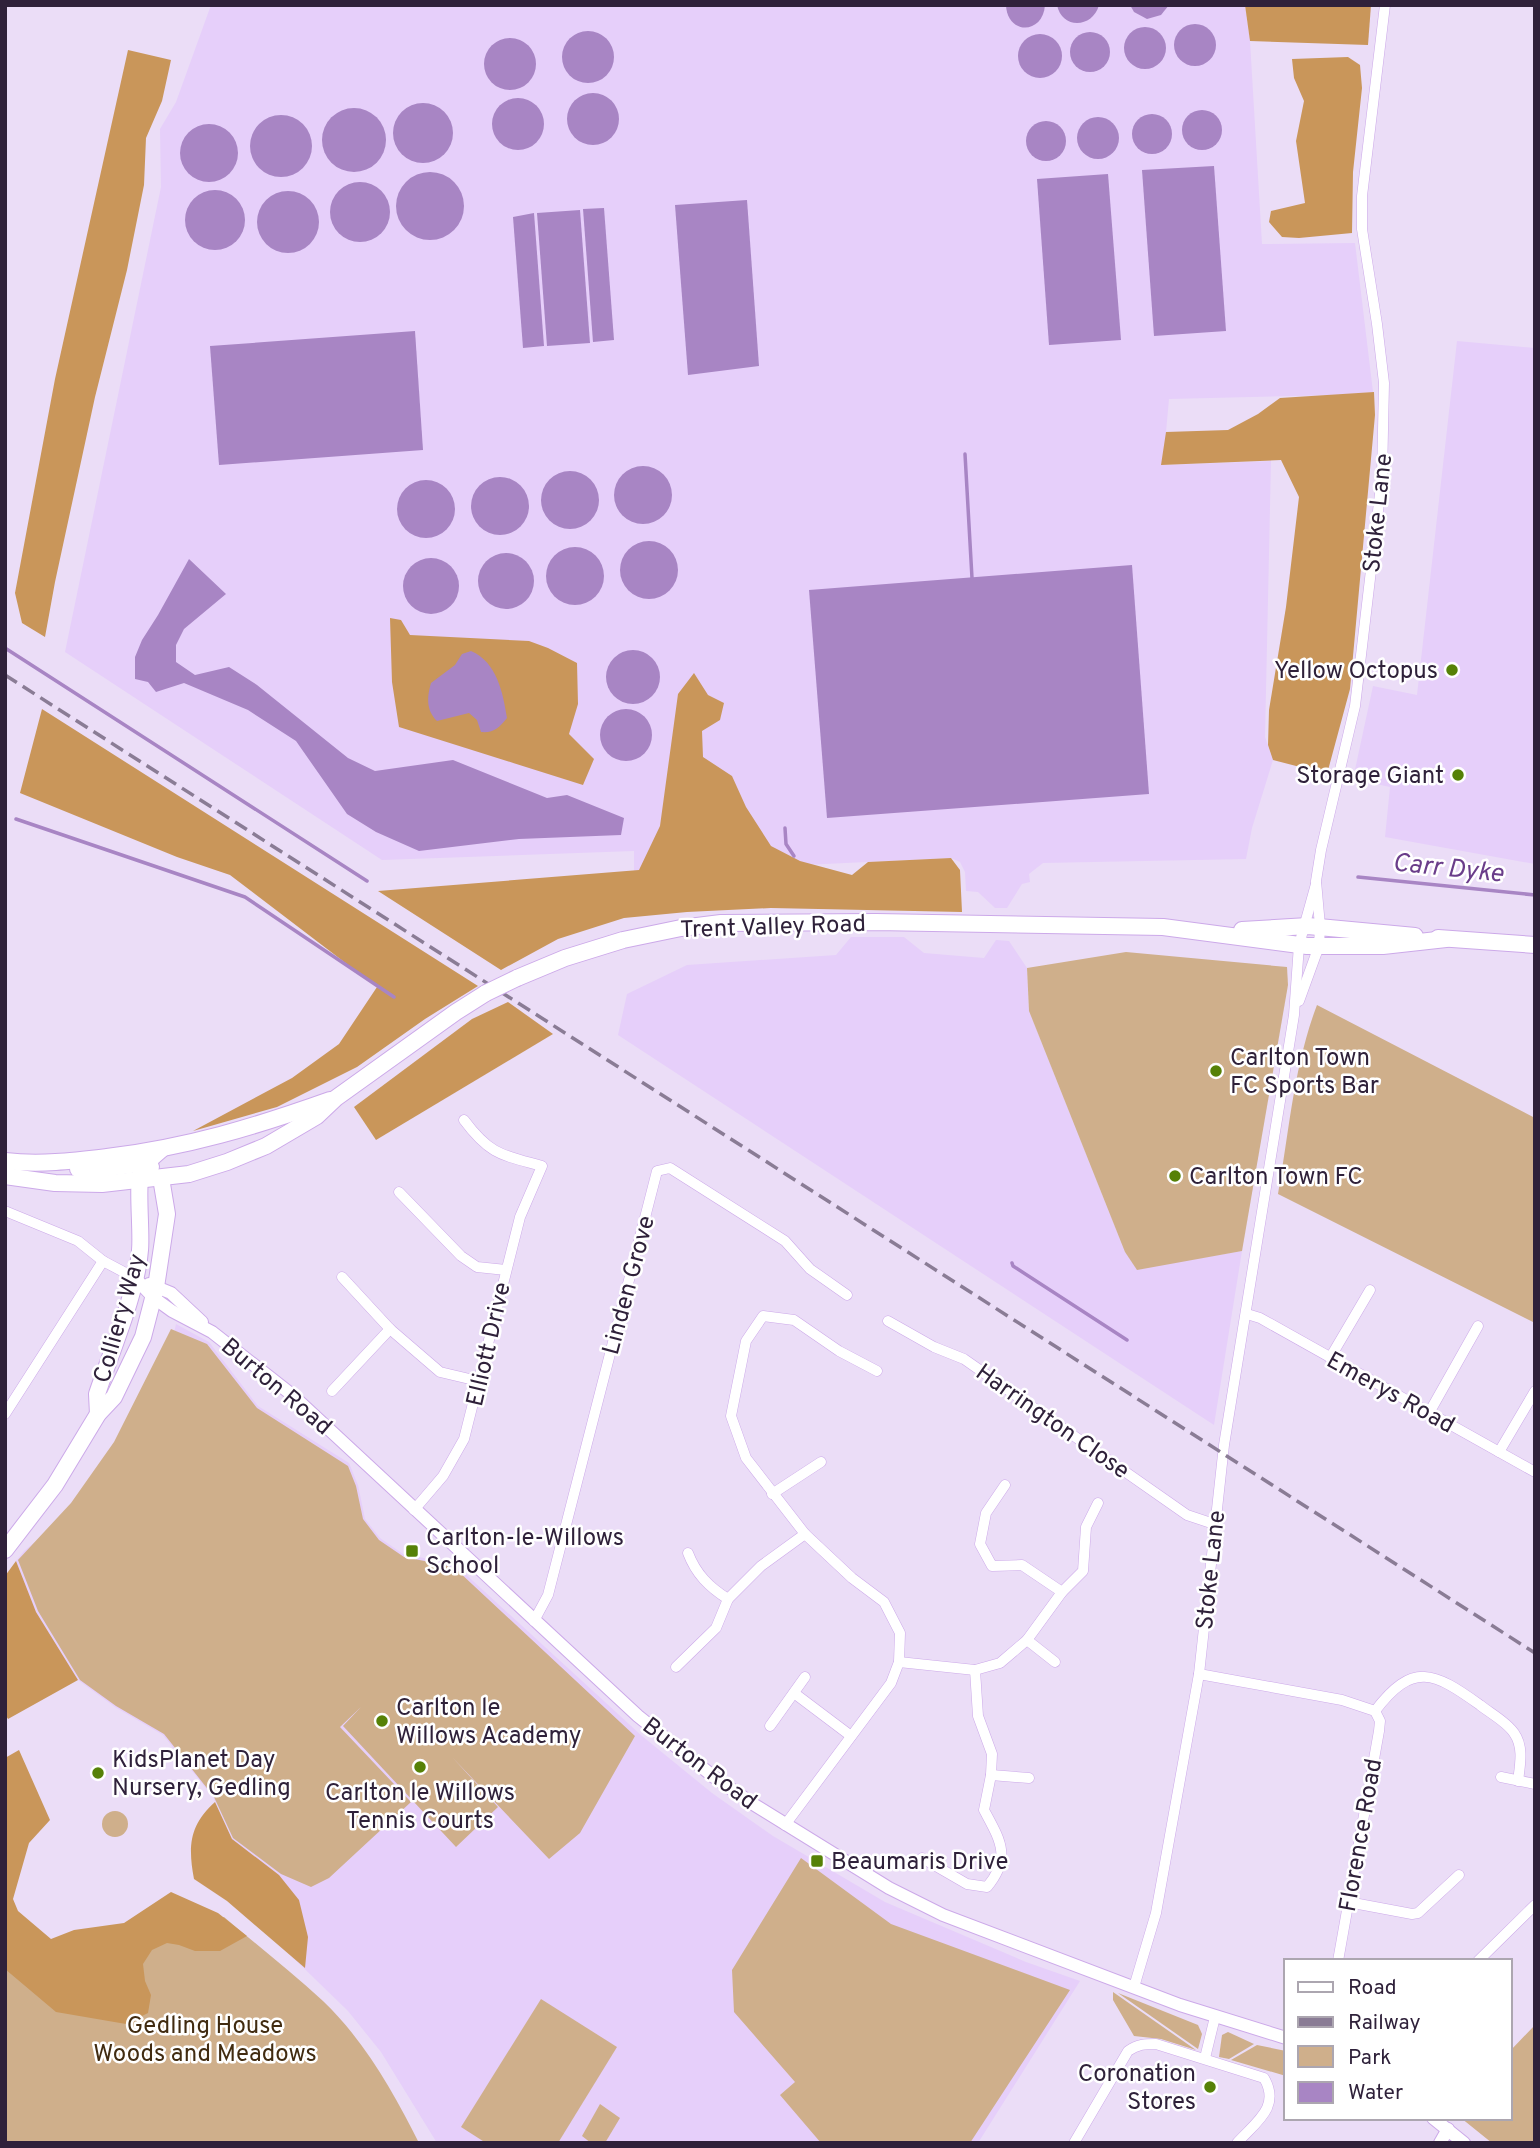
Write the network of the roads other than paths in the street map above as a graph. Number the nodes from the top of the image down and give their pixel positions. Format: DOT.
graph roads {
  1 [pos="1385,5"];
  2 [pos="1316,884"];
  3 [pos="1303,926"];
  4 [pos="1320,926"];
  5 [pos="1212,932"];
  6 [pos="1446,939"];
  7 [pos="1299,945"];
  8 [pos="1535,945"];
  9 [pos="1319,946"];
  10 [pos="1294,1014"];
  11 [pos="336,1098"];
  12 [pos="464,1120"];
  13 [pos="161,1150"];
  14 [pos="5,1161"];
  15 [pos="45,1163"];
  16 [pos="146,1163"];
  17 [pos="5,1176"];
  18 [pos="161,1178"];
  19 [pos="138,1181"];
  20 [pos="399,1192"];
  21 [pos="5,1211"];
  22 [pos="103,1261"];
  23 [pos="506,1270"];
  24 [pos="342,1277"];
  25 [pos="135,1278"];
  26 [pos="1370,1290"];
  27 [pos="155,1292"];
  28 [pos="847,1295"];
  29 [pos="1247,1314"];
  30 [pos="888,1321"];
  31 [pos="1478,1326"];
  32 [pos="390,1329"];
  33 [pos="1330,1358"];
  34 [pos="877,1371"];
  35 [pos="478,1381"];
  36 [pos="332,1391"];
  37 [pos="1535,1391"];
  38 [pos="98,1413"];
  39 [pos="1429,1413"];
  40 [pos="5,1414"];
  41 [pos="1499,1452"];
  42 [pos="821,1462"];
  43 [pos="1535,1472"];
  44 [pos="1005,1485"];
  45 [pos="772,1494"];
  46 [pos="1098,1503"];
  47 [pos="414,1510"];
  48 [pos="1214,1524"];
  49 [pos="805,1534"];
  50 [pos="5,1550"];
  51 [pos="688,1553"];
  52 [pos="692,1564"];
  53 [pos="680,1570"];
  54 [pos="1062,1592"];
  55 [pos="728,1599"];
  56 [pos="534,1621"];
  57 [pos="1027,1640"];
  58 [pos="899,1662"];
  59 [pos="1055,1662"];
  60 [pos="676,1667"];
  61 [pos="975,1670"];
  62 [pos="1199,1674"];
  63 [pos="805,1677"];
  64 [pos="794,1693"];
  65 [pos="1375,1711"];
  66 [pos="770,1726"];
  67 [pos="851,1736"];
  68 [pos="991,1775"];
  69 [pos="1501,1777"];
  70 [pos="1029,1778"];
  71 [pos="1518,1781"];
  72 [pos="1535,1784"];
  73 [pos="785,1825"];
  74 [pos="922,1858"];
  75 [pos="1459,1875"];
  76 [pos="1348,1902"];
  77 [pos="1535,1905"];
  78 [pos="1338,1959"];
  79 [pos="1480,1959"];
  80 [pos="1133,1987"];
  81 [pos="1215,2017"];
  82 [pos="1284,2037"];
  83 [pos="1205,2058"];
  84 [pos="1436,2120"];
  85 [pos="1448,2129"];
  86 [pos="1074,2143"];
  87 [pos="1237,2143"];
  88 [pos="1440,2143"];
  89 [pos="1464,2143"];
  1 -- 2 [label="street, Stoke Lane"];
  2 -- 3 [label="street"];
  2 -- 4 [label="street, Stoke Lane"];
  3 -- 4 [label="main road, Trent Valley Road"];
  3 -- 5 [label="main road, Trent Valley Road"];
  3 -- 7 [label="street"];
  4 -- 6 [label="main road, Trent Valley Road"];
  4 -- 9 [label="street, Stoke Lane"];
  5 -- 7 [label="main road, Trent Valley Road"];
  5 -- 11 [label="main road, Trent Valley Road, bridge"];
  6 -- 8 [label="main road, Trent Valley Road"];
  6 -- 9 [label="main road, Trent Valley Road"];
  7 -- 9 [label="main road, Trent Valley Road"];
  7 -- 10 [label="street"];
  9 -- 10 [label="street, Stoke Lane"];
  10 -- 29 [label="street, Stoke Lane"];
  11 -- 13 [label="main road, Trent Valley Road"];
  11 -- 18 [label="main road, Trent Valley Road"];
  12 -- 23 [label="street, Elliott Drive"];
  13 -- 15 [label="main road, Trent Valley Road"];
  13 -- 16 [label="main road"];
  14 -- 15 [label="main road, Trent Valley Road"];
  15 -- 16 [label="main road"];
  16 -- 18 [label="main road"];
  16 -- 19 [label="main road"];
  17 -- 19 [label="main road, Trent Valley Road"];
  18 -- 19 [label="main road, Trent Valley Road"];
  18 -- 27 [label="main road, Colliery Way"];
  19 -- 25 [label="main road, Colliery Way"];
  20 -- 23 [label="street"];
  21 -- 22 [label="street, Burton Road"];
  22 -- 25 [label="street, Burton Road"];
  22 -- 40 [label="street"];
  23 -- 35 [label="street, Elliott Drive"];
  24 -- 32 [label="street"];
  25 -- 27 [label="street, Burton Road"];
  25 -- 38 [label="main road, Colliery Way"];
  26 -- 33 [label="street"];
  27 -- 38 [label="main road, Colliery Way"];
  27 -- 47 [label="street, Burton Road"];
  28 -- 56 [label="street, Linden Grove"];
  29 -- 33 [label="street, Emerys Road"];
  29 -- 48 [label="street, Stoke Lane"];
  30 -- 48 [label="street, Harrington Close"];
  31 -- 39 [label="street"];
  32 -- 35 [label="street"];
  32 -- 36 [label="street"];
  33 -- 39 [label="street, Emerys Road"];
  34 -- 45 [label="street"];
  35 -- 47 [label="street, Elliott Drive"];
  37 -- 41 [label="street"];
  38 -- 50 [label="main road, Colliery Way"];
  39 -- 41 [label="street, Emerys Road"];
  41 -- 43 [label="street, Emerys Road"];
  42 -- 45 [label="street"];
  44 -- 54 [label="street"];
  45 -- 49 [label="street"];
  46 -- 54 [label="street"];
  47 -- 56 [label="street, Burton Road"];
  48 -- 62 [label="street, Stoke Lane"];
  49 -- 55 [label="street"];
  49 -- 58 [label="street"];
  51 -- 52 [label="street"];
  52 -- 53 [label="street"];
  52 -- 55 [label="street"];
  54 -- 57 [label="street"];
  55 -- 60 [label="street"];
  56 -- 73 [label="street, Burton Road"];
  57 -- 59 [label="street"];
  57 -- 61 [label="street"];
  58 -- 61 [label="street"];
  58 -- 67 [label="street"];
  61 -- 68 [label="street"];
  62 -- 65 [label="street"];
  62 -- 80 [label="street, Stoke Lane"];
  63 -- 64 [label="street"];
  64 -- 66 [label="street"];
  64 -- 67 [label="street"];
  65 -- 71 [label="street"];
  65 -- 76 [label="street, Florence Road"];
  67 -- 73 [label="street"];
  68 -- 70 [label="street"];
  68 -- 74 [label="street"];
  69 -- 71 [label="street"];
  71 -- 72 [label="street"];
  73 -- 80 [label="street, Burton Road"];
  75 -- 76 [label="street"];
  76 -- 78 [label="street, Florence Road"];
  77 -- 79 [label="street"];
  80 -- 81 [label="street, Burton Road"];
  81 -- 82 [label="street, Burton Road"];
  81 -- 83 [label="street"];
  83 -- 86 [label="street"];
  83 -- 87 [label="street"];
  84 -- 85 [label="street"];
  85 -- 88 [label="street"];
  85 -- 89 [label="street"];
}
